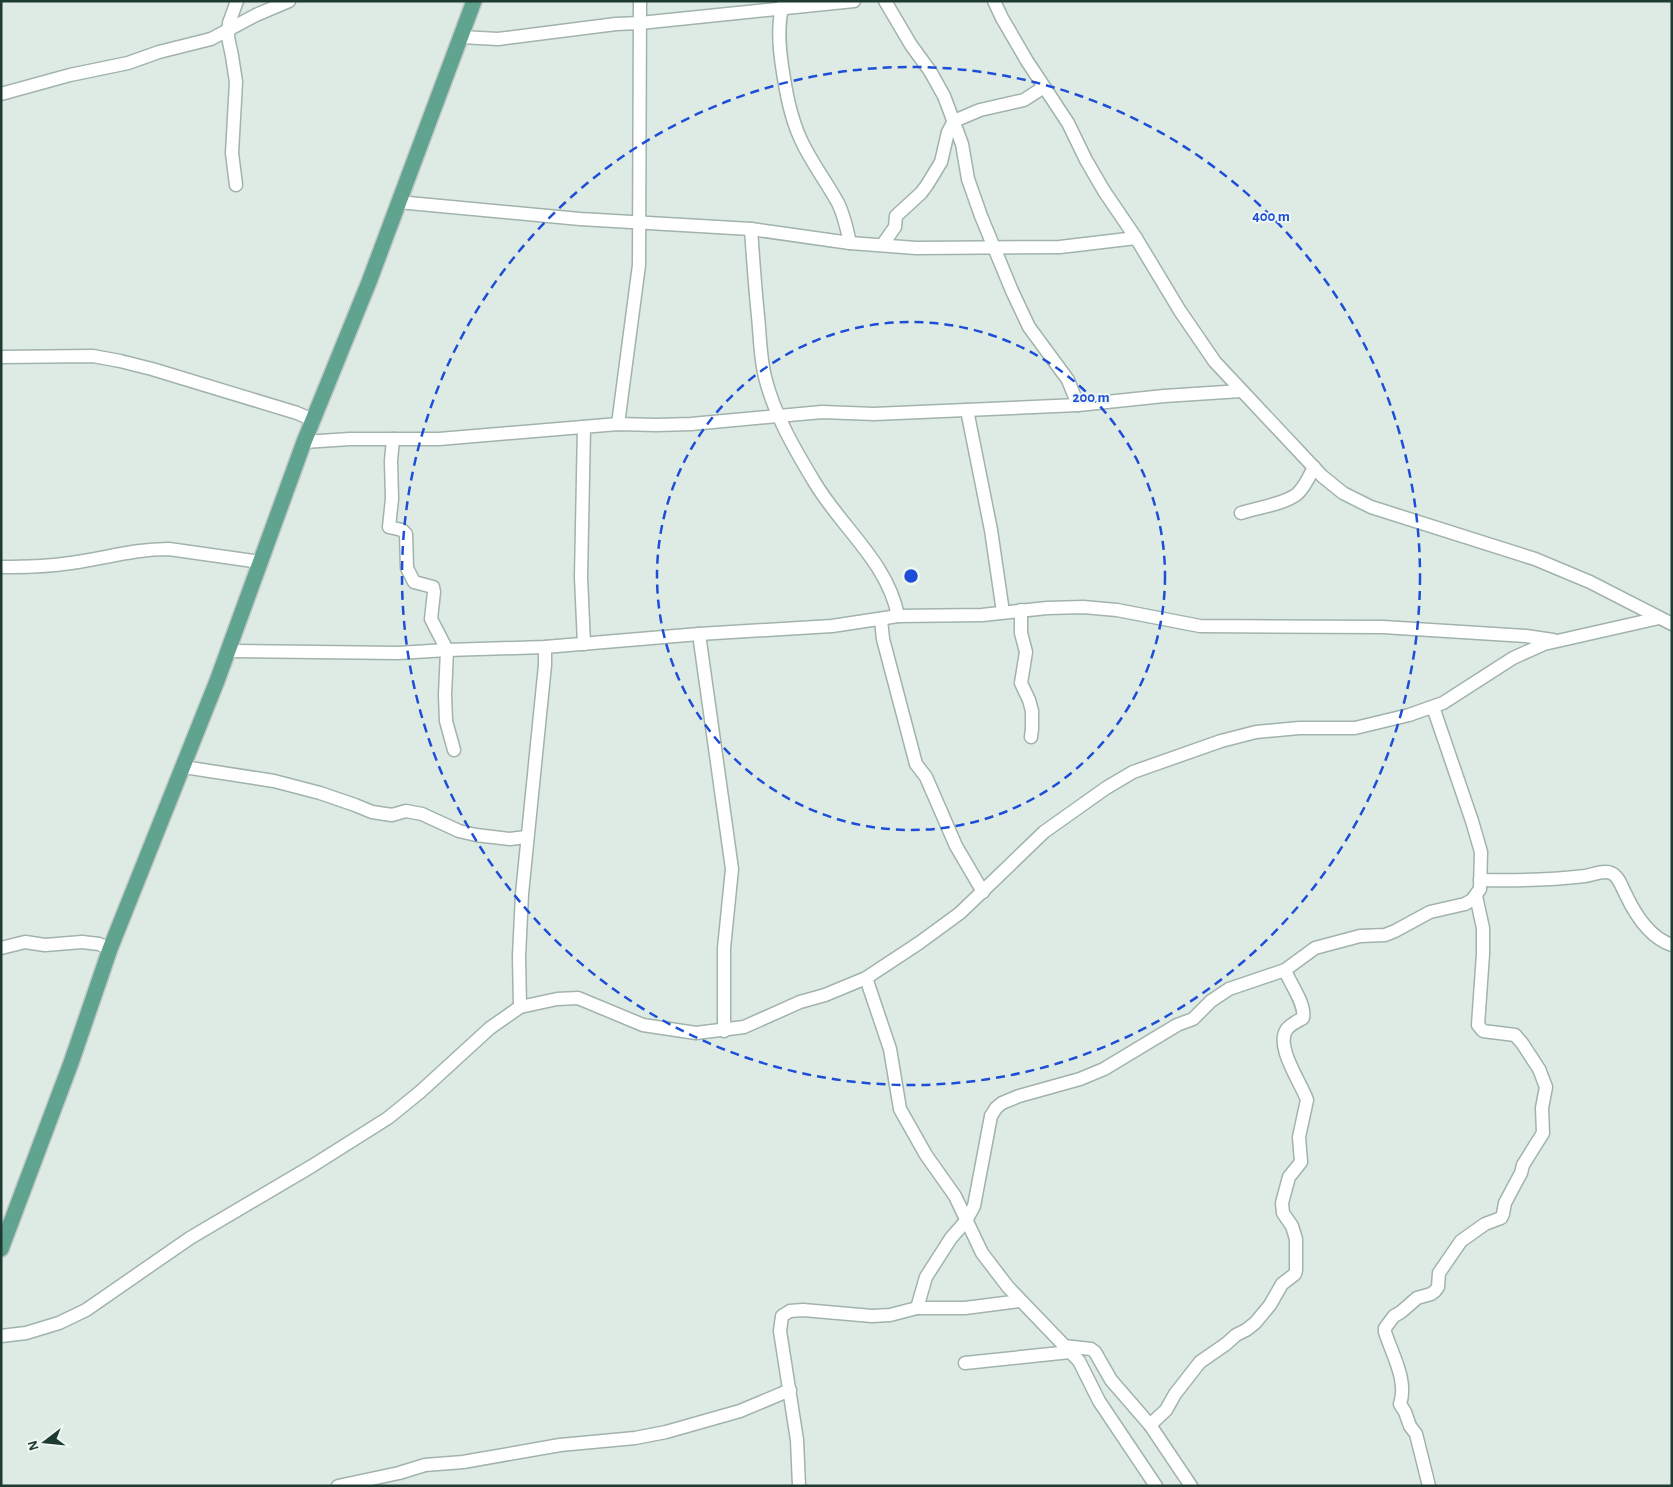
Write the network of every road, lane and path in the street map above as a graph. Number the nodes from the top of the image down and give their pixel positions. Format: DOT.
graph roads {
  1 [pos="237,1"];
  2 [pos="289,1"];
  3 [pos="474,1"];
  4 [pos="640,1"];
  5 [pos="854,1"];
  6 [pos="885,1"];
  7 [pos="994,1"];
  8 [pos="783,5"];
  9 [pos="640,23"];
  10 [pos="228,31"];
  11 [pos="461,37"];
  12 [pos="1044,87"];
  13 [pos="1,94"];
  14 [pos="954,121"];
  15 [pos="236,184"];
  16 [pos="398,202"];
  17 [pos="638,221"];
  18 [pos="751,229"];
  19 [pos="1136,238"];
  20 [pos="850,243"];
  21 [pos="883,244"];
  22 [pos="995,248"];
  23 [pos="1,357"];
  24 [pos="1241,391"];
  25 [pos="1078,406"];
  26 [pos="967,410"];
  27 [pos="778,416"];
  28 [pos="314,420"];
  29 [pos="618,424"];
  30 [pos="584,427"];
  31 [pos="392,439"];
  32 [pos="304,442"];
  33 [pos="1314,467"];
  34 [pos="1241,513"];
  35 [pos="260,562"];
  36 [pos="1,567"];
  37 [pos="1021,610"];
  38 [pos="1003,612"];
  39 [pos="898,616"];
  40 [pos="1659,618"];
  41 [pos="881,620"];
  42 [pos="1672,624"];
  43 [pos="699,634"];
  44 [pos="1557,641"];
  45 [pos="584,644"];
  46 [pos="544,647"];
  47 [pos="228,650"];
  48 [pos="447,650"];
  49 [pos="1433,707"];
  50 [pos="1031,736"];
  51 [pos="454,750"];
  52 [pos="184,766"];
  53 [pos="526,837"];
  54 [pos="1480,880"];
  55 [pos="983,892"];
  56 [pos="1476,896"];
  57 [pos="1672,945"];
  58 [pos="1,948"];
  59 [pos="110,949"];
  60 [pos="1285,970"];
  61 [pos="866,978"];
  62 [pos="520,1007"];
  63 [pos="724,1031"];
  64 [pos="966,1221"];
  65 [pos="1,1249"];
  66 [pos="1020,1301"];
  67 [pos="917,1308"];
  68 [pos="1,1336"];
  69 [pos="1067,1349"];
  70 [pos="965,1363"];
  71 [pos="790,1390"];
  72 [pos="1150,1425"];
  73 [pos="338,1486"];
  74 [pos="799,1486"];
  75 [pos="1156,1486"];
  76 [pos="1191,1486"];
  77 [pos="1429,1486"];
  1 -- 10 [label="street"];
  2 -- 10 [label="street"];
  3 -- 11 [label="main road"];
  4 -- 9 [label="street"];
  5 -- 8 [label="street"];
  6 -- 14 [label="street"];
  7 -- 12 [label="street"];
  8 -- 9 [label="street"];
  8 -- 20 [label="street"];
  9 -- 11 [label="street"];
  9 -- 17 [label="street"];
  10 -- 13 [label="street"];
  10 -- 15 [label="street"];
  11 -- 16 [label="main road"];
  12 -- 14 [label="street"];
  12 -- 19 [label="street"];
  14 -- 21 [label="street"];
  14 -- 22 [label="street"];
  16 -- 17 [label="street"];
  16 -- 28 [label="main road"];
  17 -- 18 [label="street"];
  17 -- 29 [label="street"];
  18 -- 20 [label="street"];
  18 -- 27 [label="street"];
  19 -- 22 [label="street"];
  19 -- 24 [label="street"];
  20 -- 21 [label="street"];
  21 -- 22 [label="street"];
  22 -- 25 [label="street"];
  23 -- 28 [label="street"];
  24 -- 25 [label="street"];
  24 -- 33 [label="street"];
  25 -- 26 [label="street"];
  26 -- 27 [label="street"];
  26 -- 38 [label="street"];
  27 -- 29 [label="street"];
  27 -- 39 [label="street"];
  28 -- 32 [label="main road"];
  29 -- 30 [label="street"];
  30 -- 31 [label="street"];
  30 -- 45 [label="street"];
  31 -- 32 [label="street"];
  31 -- 48 [label="street"];
  32 -- 35 [label="main road"];
  33 -- 34 [label="street"];
  33 -- 40 [label="street"];
  35 -- 36 [label="street"];
  35 -- 47 [label="main road"];
  37 -- 38 [label="street"];
  37 -- 44 [label="street"];
  37 -- 50 [label="street"];
  38 -- 39 [label="street"];
  39 -- 41 [label="street"];
  40 -- 42 [label="street"];
  40 -- 44 [label="street"];
  41 -- 43 [label="street"];
  41 -- 55 [label="street"];
  43 -- 45 [label="street"];
  43 -- 63 [label="street"];
  44 -- 49 [label="street"];
  45 -- 46 [label="street"];
  46 -- 48 [label="street"];
  46 -- 53 [label="street"];
  47 -- 48 [label="street"];
  47 -- 52 [label="main road"];
  48 -- 51 [label="street"];
  49 -- 54 [label="street"];
  49 -- 55 [label="street"];
  52 -- 53 [label="street"];
  52 -- 59 [label="main road"];
  53 -- 62 [label="street"];
  54 -- 56 [label="street"];
  54 -- 57 [label="street"];
  55 -- 61 [label="street"];
  56 -- 60 [label="street"];
  56 -- 77 [label="street"];
  58 -- 59 [label="street"];
  59 -- 65 [label="main road"];
  60 -- 64 [label="street"];
  60 -- 72 [label="street"];
  61 -- 63 [label="street"];
  61 -- 64 [label="street"];
  62 -- 63 [label="street"];
  62 -- 68 [label="street"];
  64 -- 66 [label="street"];
  64 -- 67 [label="street"];
  66 -- 67 [label="street"];
  66 -- 69 [label="street"];
  67 -- 71 [label="street"];
  69 -- 70 [label="street"];
  69 -- 72 [label="street"];
  69 -- 75 [label="street"];
  71 -- 73 [label="street"];
  71 -- 74 [label="street"];
  72 -- 76 [label="street"];
}
